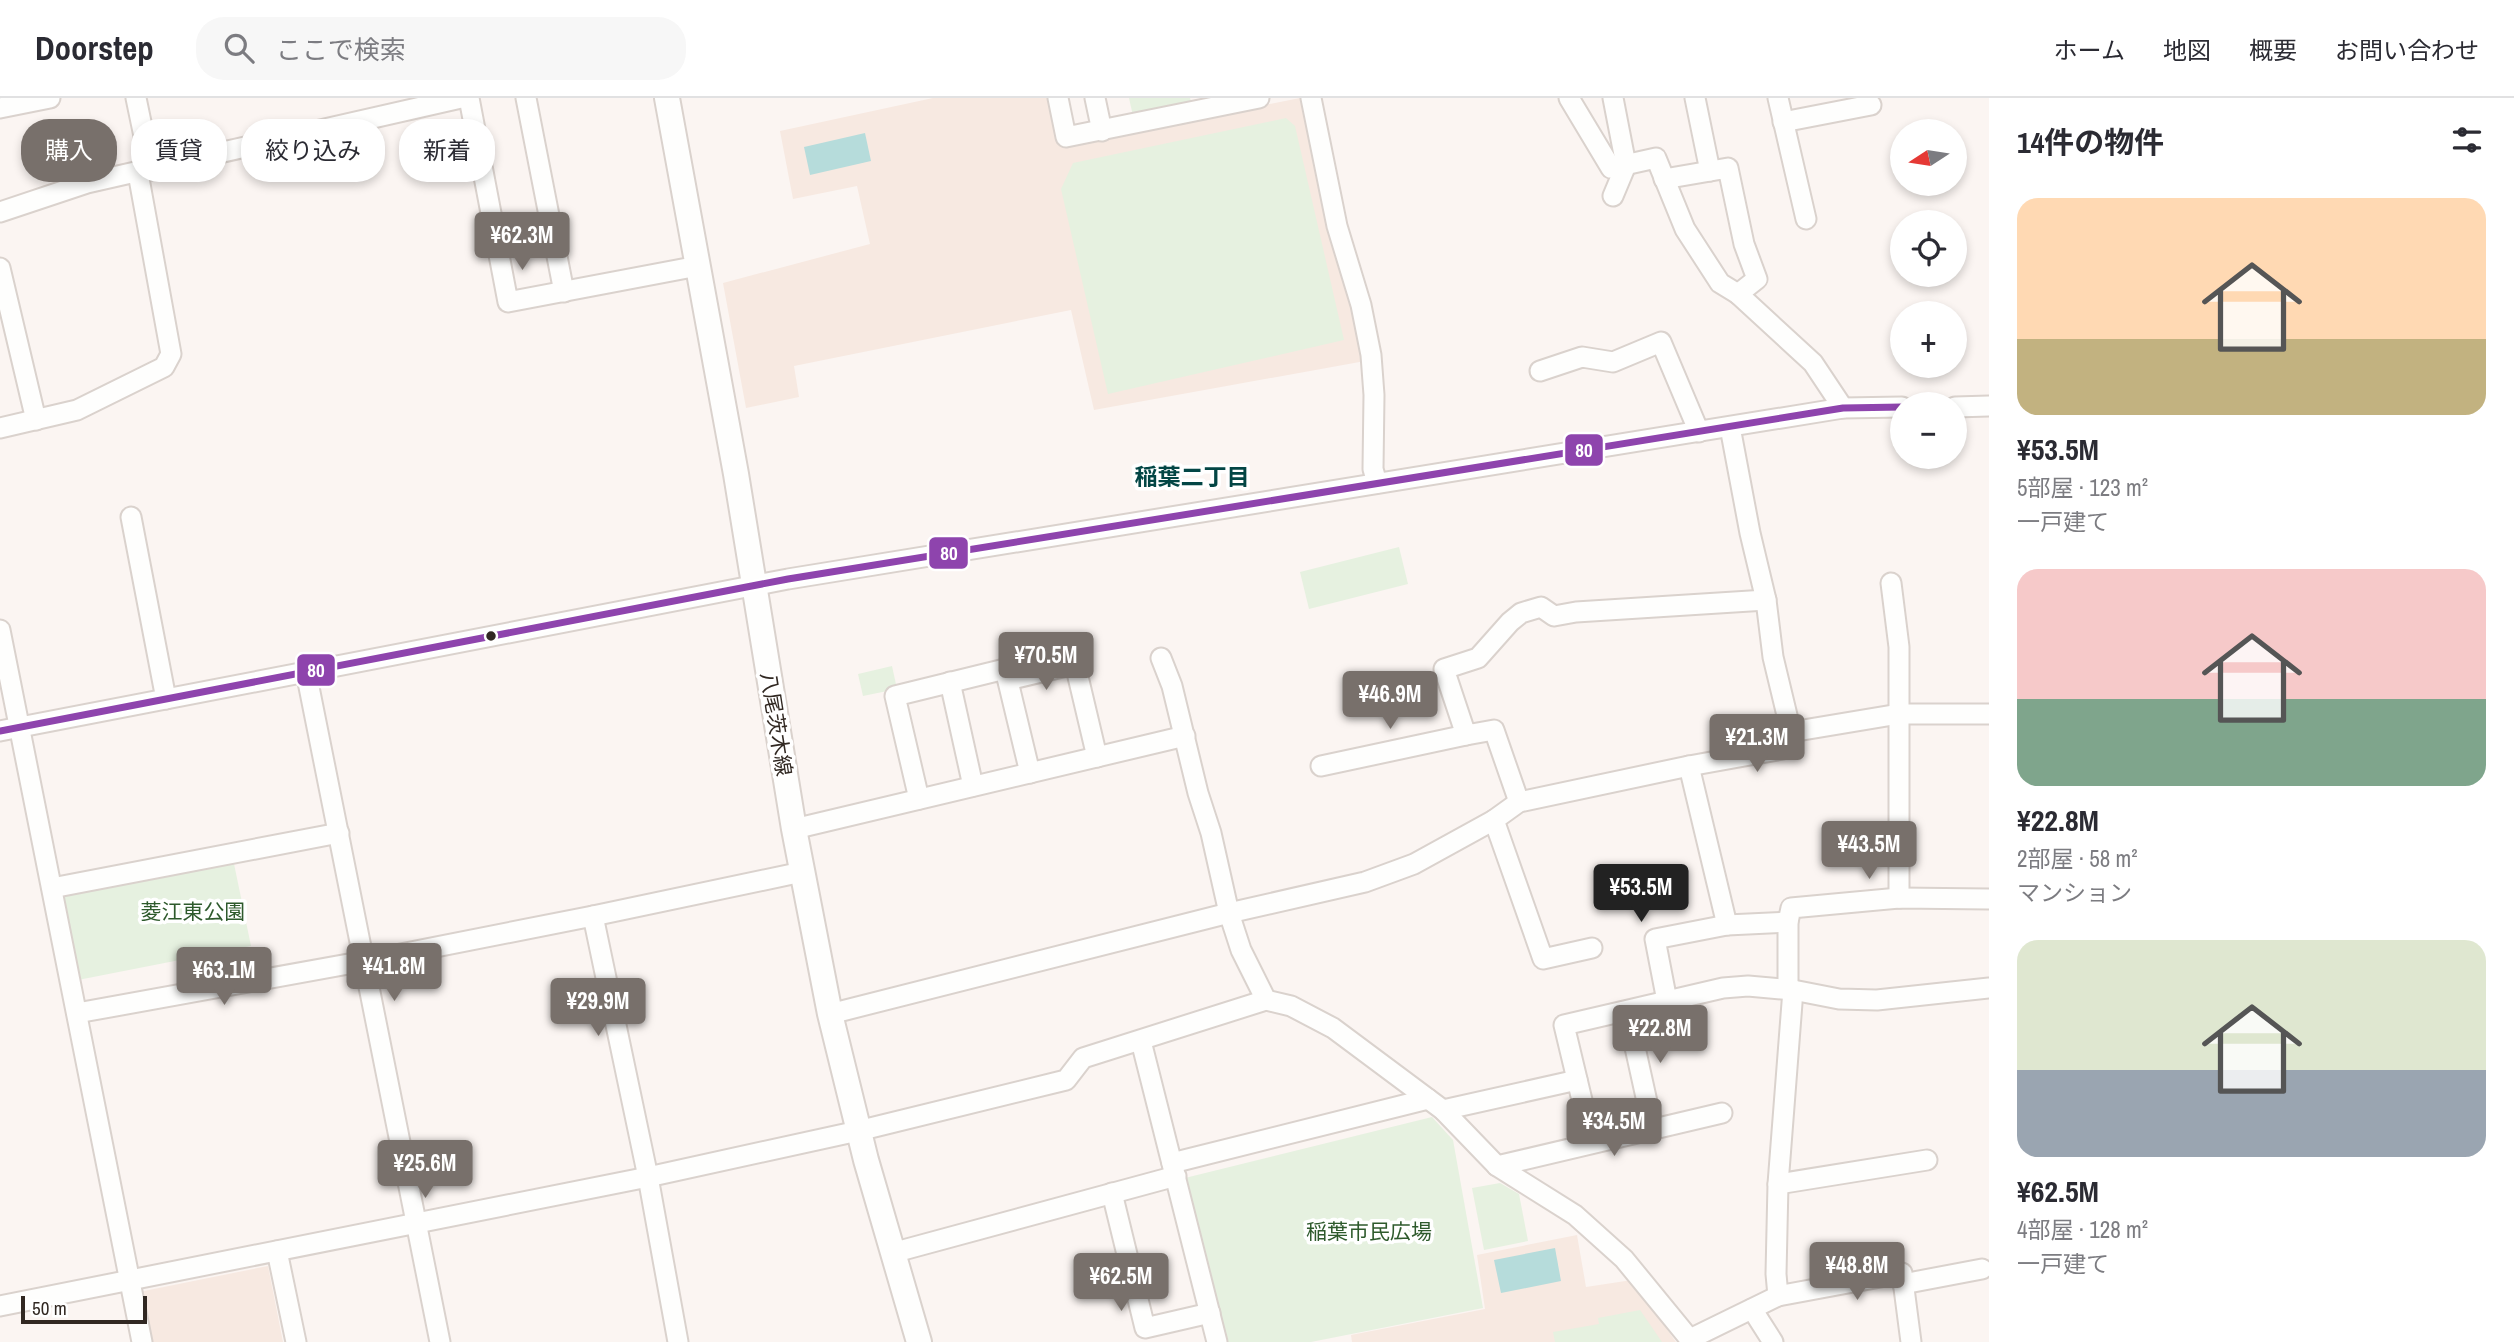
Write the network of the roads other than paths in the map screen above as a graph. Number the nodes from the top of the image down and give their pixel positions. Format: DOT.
graph roads {
  1 [pos="50,98"];
  2 [pos="136,98"];
  3 [pos="461,98"];
  4 [pos="469,98"];
  5 [pos="526,98"];
  6 [pos="667,98"];
  7 [pos="1058,98"];
  8 [pos="1095,98"];
  9 [pos="1259,98"];
  10 [pos="1311,98"];
  11 [pos="1569,98"];
  12 [pos="1613,98"];
  13 [pos="1695,98"];
  14 [pos="1777,98"];
  15 [pos="1228,102"];
  16 [pos="402,105"];
  17 [pos="1871,105"];
  18 [pos="0,108"];
  19 [pos="139,119"];
  20 [pos="1783,122"];
  21 [pos="1101,131"];
  22 [pos="227,151"];
  23 [pos="1626,165"];
  24 [pos="1710,171"];
  25 [pos="131,175"];
  26 [pos="1664,179"];
  27 [pos="146,182"];
  28 [pos="1613,196"];
  29 [pos="0,212"];
  30 [pos="1807,219"];
  31 [pos="698,266"];
  32 [pos="0,268"];
  33 [pos="564,292"];
  34 [pos="1738,294"];
  35 [pos="1540,372"];
  36 [pos="1989,406"];
  37 [pos="1890,407"];
  38 [pos="1967,407"];
  39 [pos="1843,408"];
  40 [pos="36,420"];
  41 [pos="1730,427"];
  42 [pos="0,428"];
  43 [pos="1699,432"];
  44 [pos="1377,483"];
  45 [pos="131,517"];
  46 [pos="1891,583"];
  47 [pos="754,585"];
  48 [pos="1766,600"];
  49 [pos="0,630"];
  50 [pos="1161,658"];
  51 [pos="306,672"];
  52 [pos="1008,680"];
  53 [pos="950,682"];
  54 [pos="166,699"];
  55 [pos="1899,714"];
  56 [pos="1989,714"];
  57 [pos="20,727"];
  58 [pos="0,731"];
  59 [pos="1791,732"];
  60 [pos="1466,735"];
  61 [pos="1185,736"];
  62 [pos="1097,757"];
  63 [pos="1321,766"];
  64 [pos="1689,766"];
  65 [pos="1030,773"];
  66 [pos="973,786"];
  67 [pos="919,799"];
  68 [pos="1519,802"];
  69 [pos="1494,820"];
  70 [pos="794,829"];
  71 [pos="339,833"];
  72 [pos="802,872"];
  73 [pos="52,888"];
  74 [pos="1899,898"];
  75 [pos="1989,900"];
  76 [pos="1229,913"];
  77 [pos="593,916"];
  78 [pos="1788,922"];
  79 [pos="1727,925"];
  80 [pos="1592,948"];
  81 [pos="365,961"];
  82 [pos="1989,988"];
  83 [pos="1791,990"];
  84 [pos="1266,1000"];
  85 [pos="1667,1001"];
  86 [pos="1626,1011"];
  87 [pos="77,1013"];
  88 [pos="830,1014"];
  89 [pos="1140,1041"];
  90 [pos="1577,1080"];
  91 [pos="1435,1104"];
  92 [pos="1722,1113"];
  93 [pos="1653,1129"];
  94 [pos="858,1131"];
  95 [pos="1591,1142"];
  96 [pos="1927,1160"];
  97 [pos="1497,1166"];
  98 [pos="1174,1170"];
  99 [pos="648,1177"];
  100 [pos="1778,1184"];
  101 [pos="1112,1193"];
  102 [pos="416,1222"];
  103 [pos="277,1251"];
  104 [pos="892,1253"];
  105 [pos="1982,1269"];
  106 [pos="130,1282"];
  107 [pos="1903,1284"];
  108 [pos="1778,1296"];
  109 [pos="0,1306"];
  110 [pos="1752,1309"];
  111 [pos="1210,1313"];
  112 [pos="1691,1341"];
  113 [pos="142,1342"];
  114 [pos="296,1342"];
  115 [pos="440,1342"];
  116 [pos="678,1342"];
  117 [pos="919,1342"];
  118 [pos="1217,1342"];
  119 [pos="1773,1342"];
  120 [pos="1911,1342"];
  1 -- 18 [label="street"];
  2 -- 19 [label="street"];
  3 -- 16 [label="street"];
  4 -- 33 [label="street"];
  5 -- 33 [label="street"];
  6 -- 31 [label="main road, 八尾茨木線"];
  7 -- 21 [label="street"];
  8 -- 21 [label="street"];
  9 -- 15 [label="street"];
  10 -- 44 [label="street"];
  11 -- 23 [label="street"];
  12 -- 23 [label="street"];
  13 -- 24 [label="street"];
  14 -- 20 [label="street"];
  15 -- 21 [label="street"];
  16 -- 22 [label="street"];
  17 -- 20 [label="street"];
  20 -- 30 [label="street"];
  23 -- 26 [label="street"];
  23 -- 28 [label="street"];
  24 -- 26 [label="street"];
  24 -- 34 [label="street"];
  25 -- 29 [label="street"];
  26 -- 34 [label="street"];
  27 -- 40 [label="street"];
  31 -- 33 [label="street"];
  31 -- 47 [label="main road, 八尾茨木線"];
  32 -- 40 [label="street"];
  34 -- 39 [label="street"];
  35 -- 43 [label="street"];
  36 -- 38 [label="street"];
  37 -- 39 [label="street"];
  39 -- 41 [label="street"];
  40 -- 42 [label="street"];
  41 -- 43 [label="street"];
  41 -- 48 [label="street"];
  43 -- 44 [label="street"];
  44 -- 47 [label="street"];
  45 -- 54 [label="street"];
  46 -- 55 [label="street"];
  47 -- 51 [label="street"];
  47 -- 70 [label="main road, 八尾茨木線"];
  48 -- 59 [label="street"];
  48 -- 60 [label="street"];
  49 -- 57 [label="street"];
  50 -- 61 [label="street"];
  51 -- 54 [label="street"];
  51 -- 71 [label="street"];
  52 -- 53 [label="street"];
  52 -- 62 [label="street"];
  52 -- 65 [label="street"];
  53 -- 66 [label="street"];
  53 -- 67 [label="street"];
  54 -- 57 [label="street"];
  55 -- 56 [label="street"];
  55 -- 59 [label="street"];
  55 -- 74 [label="street"];
  57 -- 58 [label="street"];
  57 -- 73 [label="street"];
  59 -- 64 [label="street"];
  60 -- 63 [label="street"];
  60 -- 68 [label="street"];
  61 -- 62 [label="street"];
  61 -- 76 [label="street"];
  62 -- 65 [label="street"];
  64 -- 68 [label="street"];
  64 -- 79 [label="street"];
  65 -- 66 [label="street"];
  66 -- 67 [label="street"];
  67 -- 70 [label="street"];
  68 -- 69 [label="street"];
  69 -- 76 [label="street"];
  69 -- 80 [label="street"];
  70 -- 72 [label="main road, 八尾茨木線"];
  71 -- 73 [label="street"];
  71 -- 81 [label="street"];
  72 -- 77 [label="street"];
  72 -- 88 [label="main road, 八尾茨木線"];
  73 -- 87 [label="street"];
  74 -- 75 [label="street"];
  74 -- 78 [label="street"];
  76 -- 84 [label="street"];
  76 -- 88 [label="street"];
  77 -- 81 [label="street"];
  77 -- 99 [label="street"];
  78 -- 79 [label="street"];
  78 -- 83 [label="street"];
  79 -- 85 [label="street"];
  81 -- 87 [label="street"];
  81 -- 102 [label="street"];
  82 -- 83 [label="street"];
  83 -- 85 [label="street"];
  83 -- 100 [label="street"];
  84 -- 89 [label="street"];
  84 -- 91 [label="street"];
  85 -- 86 [label="street"];
  86 -- 90 [label="street"];
  86 -- 93 [label="street"];
  87 -- 106 [label="street"];
  88 -- 94 [label="main road, 八尾茨木線"];
  89 -- 94 [label="street"];
  89 -- 98 [label="street"];
  90 -- 91 [label="street"];
  90 -- 95 [label="street"];
  91 -- 97 [label="street"];
  91 -- 98 [label="street"];
  92 -- 93 [label="street"];
  93 -- 95 [label="street"];
  94 -- 99 [label="street"];
  94 -- 104 [label="main road, 八尾茨木線"];
  95 -- 97 [label="street"];
  96 -- 100 [label="street"];
  97 -- 112 [label="street"];
  98 -- 101 [label="street"];
  98 -- 111 [label="street"];
  99 -- 102 [label="street"];
  99 -- 116 [label="street"];
  100 -- 108 [label="street"];
  101 -- 104 [label="street"];
  101 -- 111 [label="street"];
  102 -- 103 [label="street"];
  102 -- 115 [label="street"];
  103 -- 106 [label="street"];
  103 -- 114 [label="street"];
  104 -- 117 [label="main road, 八尾茨木線"];
  105 -- 107 [label="street"];
  106 -- 109 [label="street"];
  106 -- 113 [label="street"];
  107 -- 108 [label="street"];
  107 -- 120 [label="street"];
  108 -- 110 [label="street"];
  110 -- 112 [label="street"];
  110 -- 119 [label="street"];
  111 -- 118 [label="street"];
}
